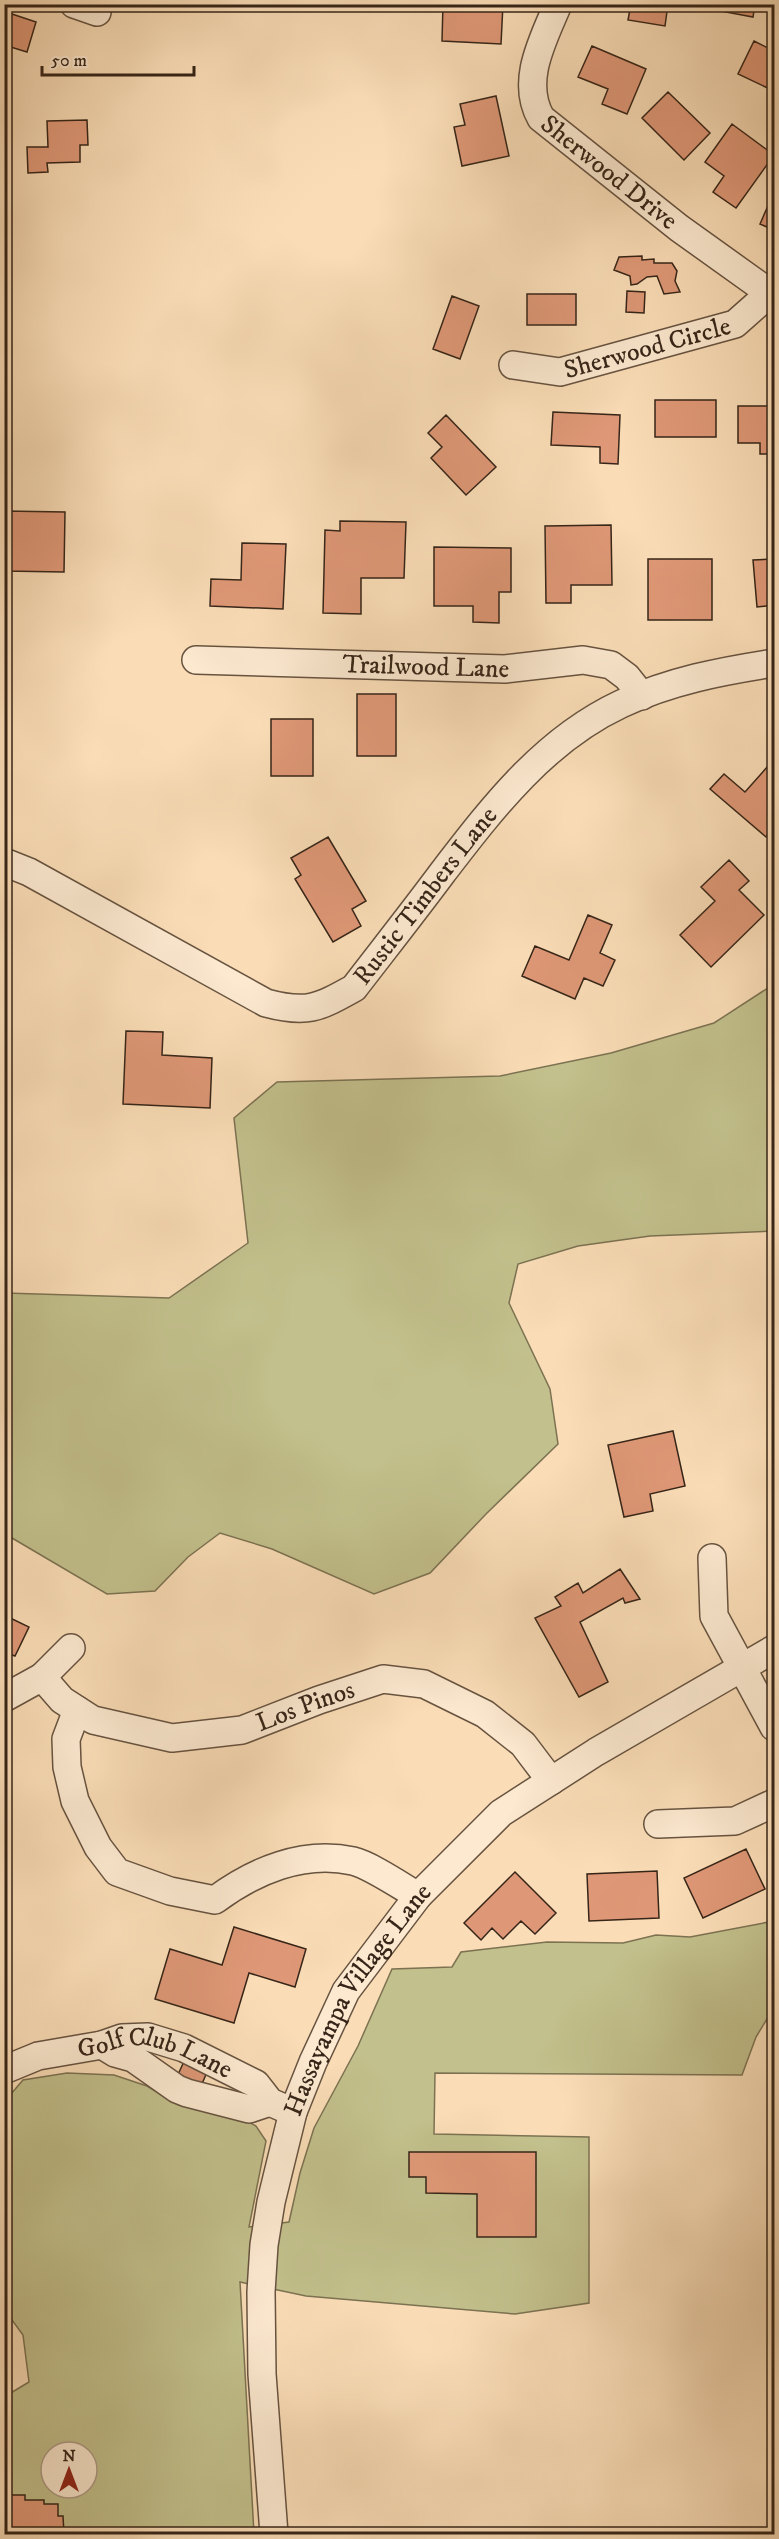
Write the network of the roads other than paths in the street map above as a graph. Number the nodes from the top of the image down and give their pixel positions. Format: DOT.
graph roads {
  1 [pos="558,4"];
  2 [pos="772,294"];
  3 [pos="513,365"];
  4 [pos="196,660"];
  5 [pos="774,663"];
  6 [pos="642,696"];
  7 [pos="4,862"];
  8 [pos="712,1558"];
  9 [pos="71,1648"];
  10 [pos="774,1649"];
  11 [pos="742,1670"];
  12 [pos="42,1677"];
  13 [pos="4,1698"];
  14 [pos="77,1710"];
  15 [pos="774,1727"];
  16 [pos="551,1781"];
  17 [pos="774,1803"];
  18 [pos="658,1824"];
  19 [pos="417,1896"];
  20 [pos="170,2043"];
  21 [pos="102,2045"];
  22 [pos="4,2070"];
  23 [pos="155,2072"];
  24 [pos="282,2107"];
  25 [pos="274,2535"];
  1 -- 2 [label="street, Sherwood Drive"];
  2 -- 3 [label="street, Sherwood Circle"];
  4 -- 6 [label="street, Trailwood Lane"];
  5 -- 6 [label="street, Rustic Timbers Lane"];
  6 -- 7 [label="street, Rustic Timbers Lane"];
  8 -- 11 [label="street"];
  9 -- 12 [label="street"];
  10 -- 11 [label="street, Hassayampa Village Lane"];
  11 -- 15 [label="street"];
  11 -- 16 [label="street, Hassayampa Village Lane"];
  12 -- 13 [label="street"];
  12 -- 14 [label="street, Los Pinos"];
  14 -- 16 [label="street, Los Pinos"];
  14 -- 19 [label="street"];
  16 -- 19 [label="street, Hassayampa Village Lane"];
  17 -- 18 [label="street"];
  19 -- 24 [label="street, Hassayampa Village Lane"];
  20 -- 21 [label="street, Golf Club Lane"];
  20 -- 23 [label="street"];
  20 -- 24 [label="street, Golf Club Lane"];
  21 -- 22 [label="street, Golf Club Lane"];
  21 -- 23 [label="street"];
  23 -- 24 [label="street"];
  24 -- 25 [label="street, Hassayampa Village Lane"];
}
